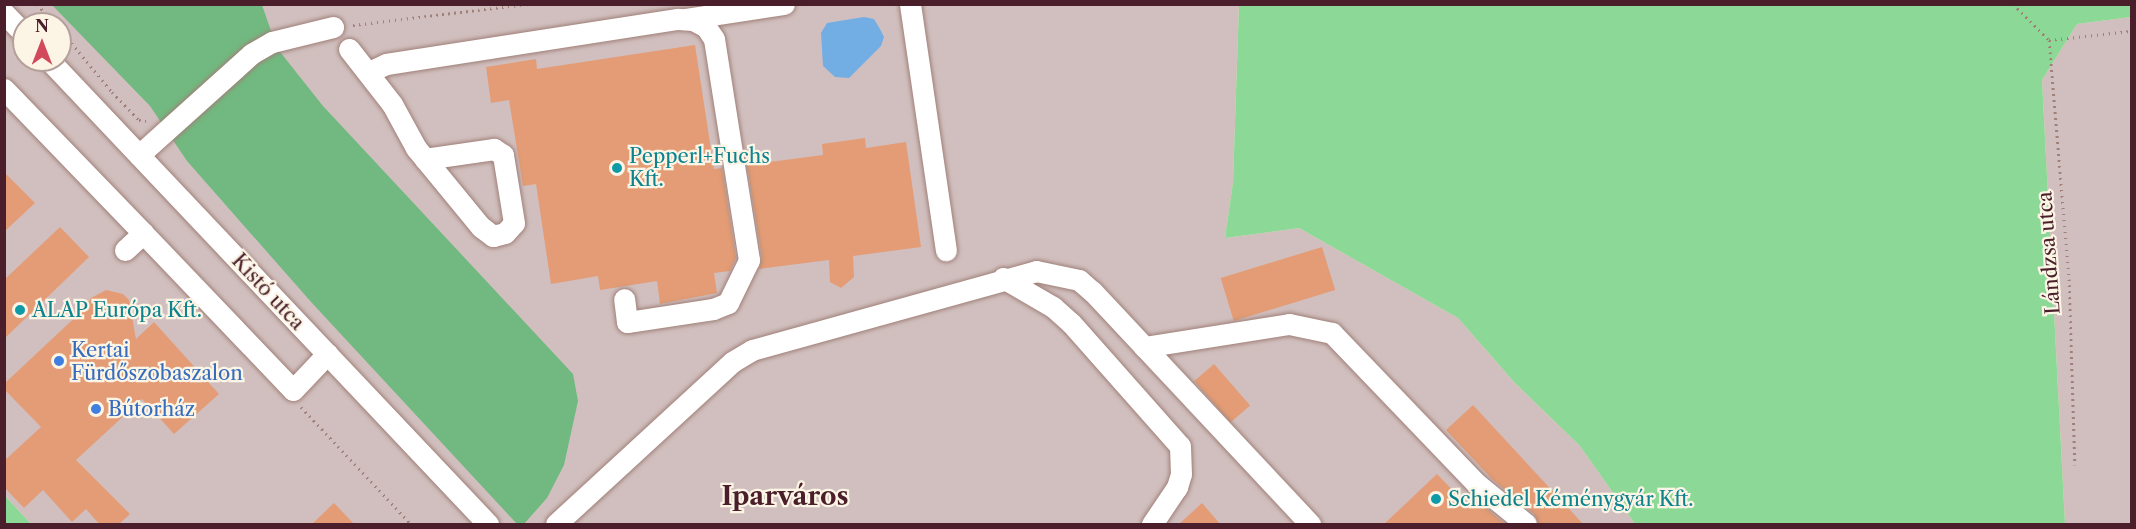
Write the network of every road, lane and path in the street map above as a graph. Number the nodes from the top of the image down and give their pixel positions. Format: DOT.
graph roads {
  1 [pos="527,4"];
  2 [pos="784,4"];
  3 [pos="910,4"];
  4 [pos="2013,4"];
  5 [pos="678,20"];
  6 [pos="333,27"];
  7 [pos="2132,31"];
  8 [pos="2049,40"];
  9 [pos="72,44"];
  10 [pos="349,49"];
  11 [pos="60,72"];
  12 [pos="369,72"];
  13 [pos="4,89"];
  14 [pos="173,124"];
  15 [pos="139,155"];
  16 [pos="425,159"];
  17 [pos="142,233"];
  18 [pos="125,250"];
  19 [pos="946,250"];
  20 [pos="1004,278"];
  21 [pos="624,299"];
  22 [pos="1144,347"];
  23 [pos="327,354"];
  24 [pos="293,390"];
  25 [pos="2075,465"];
  26 [pos="411,525"];
  27 [pos="488,525"];
  28 [pos="556,525"];
  29 [pos="1152,525"];
  30 [pos="1310,525"];
  31 [pos="1526,525"];
  1 -- 6 [label="path"];
  2 -- 5 [label="street"];
  3 -- 19 [label="street"];
  4 -- 8 [label="path"];
  5 -- 12 [label="street"];
  5 -- 21 [label="street"];
  6 -- 14 [label="street"];
  7 -- 8 [label="path"];
  8 -- 25 [label="path, Lándzsa utca"];
  9 -- 14 [label="path"];
  10 -- 12 [label="street"];
  11 -- 15 [label="street, Kistó utca"];
  12 -- 16 [label="street"];
  13 -- 17 [label="street"];
  14 -- 15 [label="street"];
  15 -- 23 [label="street, Kistó utca"];
  16 -- 16 [label="street"];
  17 -- 18 [label="street"];
  17 -- 24 [label="street"];
  20 -- 22 [label="street"];
  20 -- 28 [label="street"];
  20 -- 29 [label="street"];
  22 -- 30 [label="street"];
  22 -- 31 [label="street"];
  23 -- 24 [label="street"];
  23 -- 27 [label="street, Kistó utca"];
  24 -- 26 [label="path"];
}
